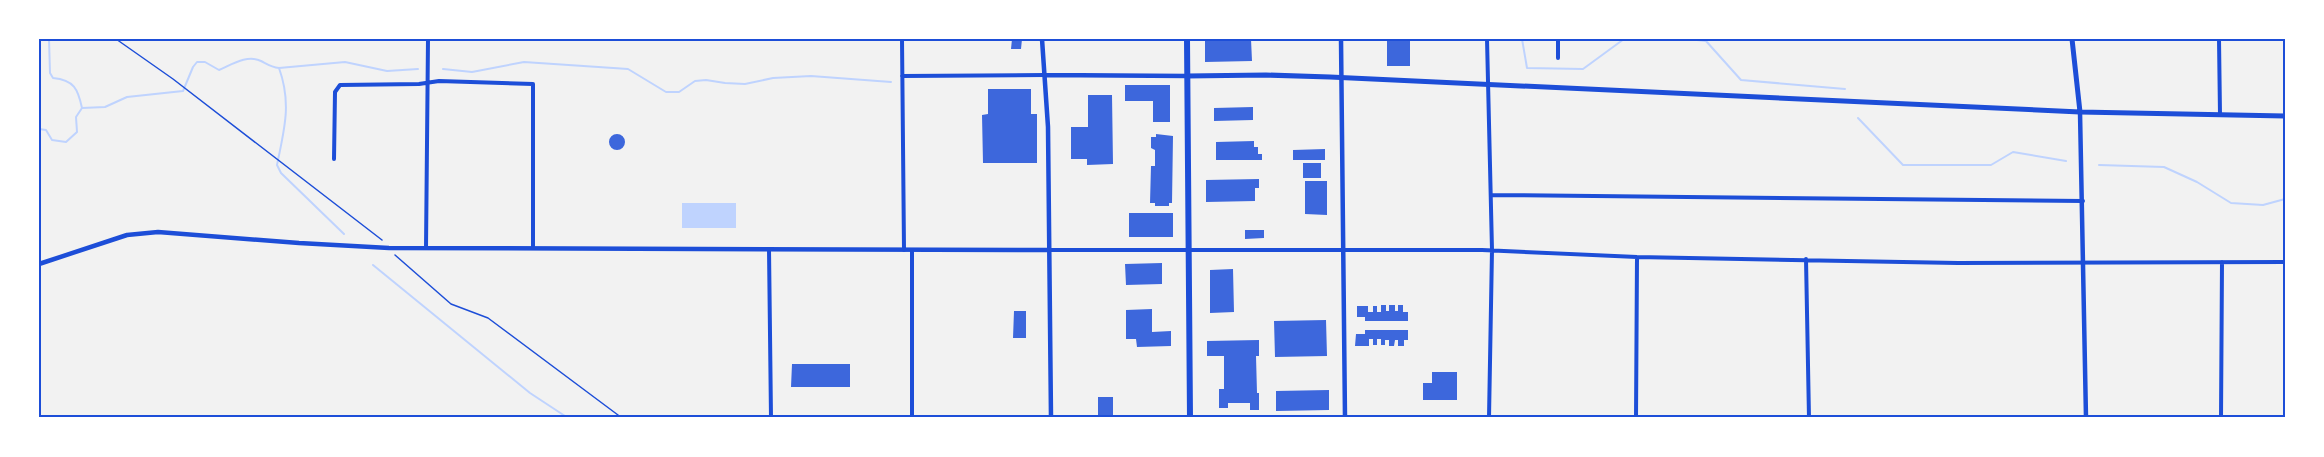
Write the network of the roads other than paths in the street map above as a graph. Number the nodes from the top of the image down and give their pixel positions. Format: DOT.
graph roads {
  1 [pos="428,39"];
  2 [pos="902,39"];
  3 [pos="1042,39"];
  4 [pos="1187,39"];
  5 [pos="1341,39"];
  6 [pos="1487,39"];
  7 [pos="1558,39"];
  8 [pos="2073,39"];
  9 [pos="2219,39"];
  10 [pos="1558,58"];
  11 [pos="1045,75"];
  12 [pos="902,76"];
  13 [pos="1187,76"];
  14 [pos="1342,77"];
  15 [pos="428,82"];
  16 [pos="1489,84"];
  17 [pos="2080,112"];
  18 [pos="2220,115"];
  19 [pos="2285,116"];
  20 [pos="334,159"];
  21 [pos="1491,195"];
  22 [pos="2083,201"];
  23 [pos="533,247"];
  24 [pos="426,248"];
  25 [pos="769,249"];
  26 [pos="1343,249"];
  27 [pos="904,250"];
  28 [pos="912,250"];
  29 [pos="1050,250"];
  30 [pos="1189,250"];
  31 [pos="1492,250"];
  32 [pos="1637,257"];
  33 [pos="1806,259"];
  34 [pos="2085,262"];
  35 [pos="2222,262"];
  36 [pos="2285,262"];
  37 [pos="39,264"];
  38 [pos="771,418"];
  39 [pos="912,418"];
  40 [pos="1051,418"];
  41 [pos="1190,418"];
  42 [pos="1345,418"];
  43 [pos="1489,418"];
  44 [pos="1636,418"];
  45 [pos="1809,418"];
  46 [pos="2086,418"];
  47 [pos="2221,418"];
  1 -- 15 [label="street"];
  2 -- 12 [label="street"];
  3 -- 11 [label="street"];
  4 -- 13 [label="highway"];
  5 -- 14 [label="street"];
  6 -- 16 [label="street"];
  7 -- 10 [label="street"];
  8 -- 17 [label="main road"];
  9 -- 18 [label="street"];
  11 -- 12 [label="street"];
  11 -- 13 [label="street"];
  11 -- 29 [label="street"];
  12 -- 27 [label="street"];
  13 -- 14 [label="main road"];
  13 -- 30 [label="highway"];
  14 -- 16 [label="main road"];
  14 -- 26 [label="street"];
  15 -- 20 [label="street"];
  15 -- 23 [label="street"];
  15 -- 24 [label="street"];
  16 -- 17 [label="main road"];
  16 -- 21 [label="street"];
  17 -- 18 [label="main road"];
  17 -- 22 [label="street"];
  18 -- 19 [label="main road"];
  21 -- 22 [label="street"];
  21 -- 31 [label="street"];
  22 -- 34 [label="street"];
  23 -- 24 [label="street"];
  23 -- 25 [label="street"];
  24 -- 37 [label="street"];
  25 -- 27 [label="street"];
  25 -- 38 [label="street"];
  26 -- 30 [label="street"];
  26 -- 31 [label="street"];
  26 -- 42 [label="street"];
  27 -- 28 [label="street"];
  28 -- 29 [label="street"];
  28 -- 39 [label="street"];
  29 -- 30 [label="street"];
  29 -- 40 [label="street"];
  30 -- 41 [label="highway"];
  31 -- 32 [label="street"];
  31 -- 43 [label="street"];
  32 -- 33 [label="street"];
  32 -- 44 [label="street"];
  33 -- 34 [label="street"];
  33 -- 45 [label="street"];
  34 -- 35 [label="street"];
  34 -- 46 [label="street"];
  35 -- 36 [label="street"];
  35 -- 47 [label="street"];
}
